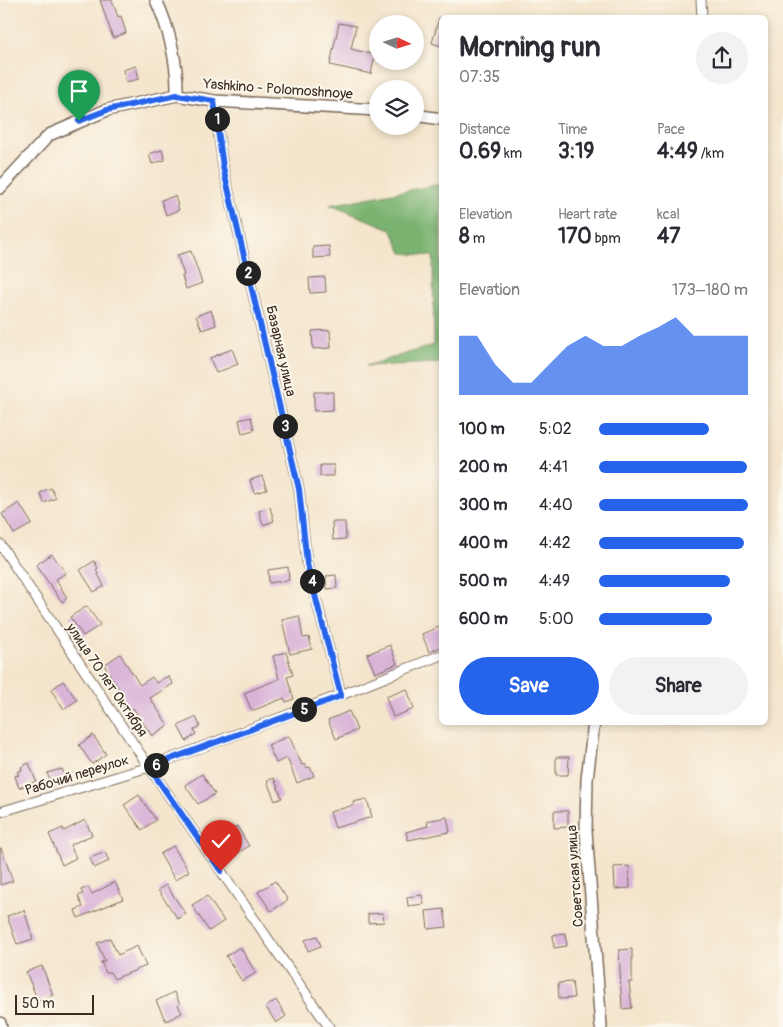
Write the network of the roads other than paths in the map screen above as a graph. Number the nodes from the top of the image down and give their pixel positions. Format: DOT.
graph roads {
  1 [pos="156,0"];
  2 [pos="701,0"];
  3 [pos="702,15"];
  4 [pos="177,95"];
  5 [pos="214,101"];
  6 [pos="369,110"];
  7 [pos="424,116"];
  8 [pos="439,119"];
  9 [pos="0,188"];
  10 [pos="0,544"];
  11 [pos="439,656"];
  12 [pos="341,696"];
  13 [pos="594,725"];
  14 [pos="149,767"];
  15 [pos="0,812"];
  16 [pos="0,1023"];
  17 [pos="1,1027"];
  18 [pos="329,1027"];
  19 [pos="601,1027"];
  1 -- 4 [label="street"];
  2 -- 3 [label="street"];
  4 -- 5 [label="street, Yashkino - Polomoshnoye"];
  4 -- 9 [label="street"];
  5 -- 6 [label="street, Yashkino - Polomoshnoye"];
  5 -- 12 [label="street, Базарная улица"];
  7 -- 8 [label="street"];
  10 -- 14 [label="street, улица 70 лет Октября"];
  11 -- 12 [label="street, Рабочий переулок"];
  12 -- 14 [label="street, Рабочий переулок"];
  13 -- 19 [label="street, Советская улица"];
  14 -- 15 [label="street, Рабочий переулок"];
  14 -- 18 [label="street, улица 70 лет Октября"];
  16 -- 17 [label="street"];
}
